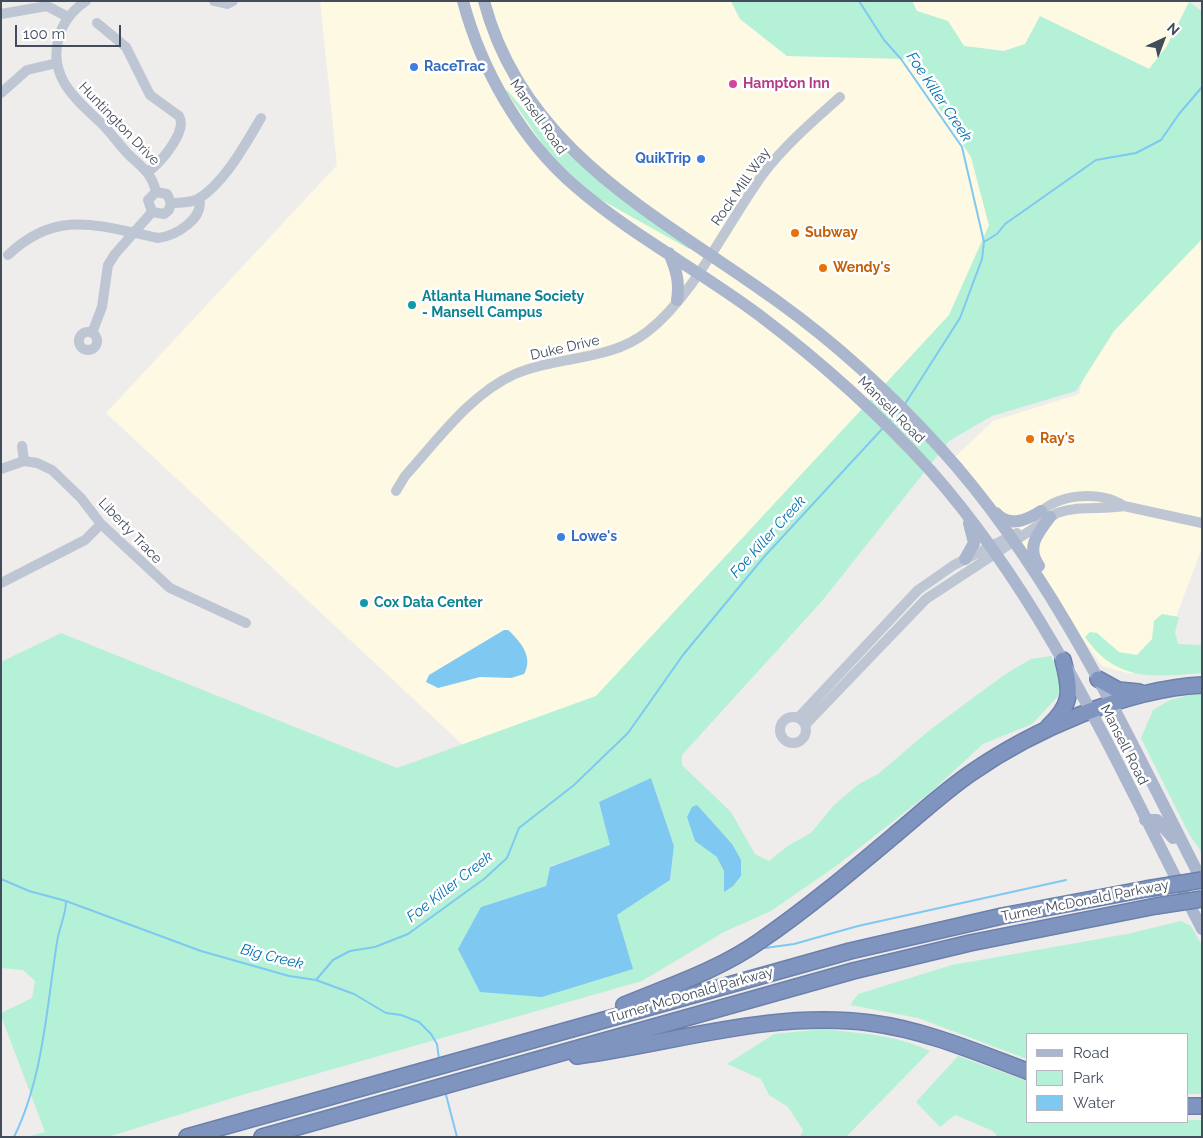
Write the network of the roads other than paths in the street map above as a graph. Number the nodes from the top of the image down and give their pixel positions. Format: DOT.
graph roads {
  1 [pos="86,1"];
  2 [pos="214,1"];
  3 [pos="463,1"];
  4 [pos="484,1"];
  5 [pos="232,2"];
  6 [pos="47,4"];
  7 [pos="1,14"];
  8 [pos="68,17"];
  9 [pos="97,23"];
  10 [pos="57,63"];
  11 [pos="1,93"];
  12 [pos="840,97"];
  13 [pos="261,118"];
  14 [pos="149,171"];
  15 [pos="156,192"];
  16 [pos="199,198"];
  17 [pos="171,203"];
  18 [pos="152,212"];
  19 [pos="134,233"];
  20 [pos="668,253"];
  21 [pos="710,254"];
  22 [pos="8,255"];
  23 [pos="698,273"];
  24 [pos="677,300"];
  25 [pos="92,332"];
  26 [pos="22,446"];
  27 [pos="24,461"];
  28 [pos="1,469"];
  29 [pos="396,491"];
  30 [pos="979,494"];
  31 [pos="961,507"];
  32 [pos="1046,514"];
  33 [pos="1202,523"];
  34 [pos="101,524"];
  35 [pos="1012,539"];
  36 [pos="993,550"];
  37 [pos="964,559"];
  38 [pos="1,582"];
  39 [pos="1058,607"];
  40 [pos="246,623"];
  41 [pos="1063,660"];
  42 [pos="1098,679"];
  43 [pos="1202,686"];
  44 [pos="1148,692"];
  45 [pos="1110,703"];
  46 [pos="1090,711"];
  47 [pos="1042,734"];
  48 [pos="1145,820"];
  49 [pos="1189,857"];
  50 [pos="1202,880"];
  51 [pos="1202,899"];
  52 [pos="1202,929"];
  53 [pos="565,1030"];
  54 [pos="521,1064"];
  55 [pos="1026,1071"];
  56 [pos="1188,1106"];
  57 [pos="1202,1106"];
  58 [pos="187,1137"];
  59 [pos="262,1137"];
  1 -- 8 [label="street, Huntington Drive"];
  2 -- 5 [label="street"];
  3 -- 20 [label="main road, Mansell Road"];
  4 -- 21 [label="main road, Mansell Road"];
  6 -- 7 [label="street"];
  6 -- 8 [label="street"];
  8 -- 10 [label="street, Huntington Drive"];
  9 -- 14 [label="street"];
  10 -- 11 [label="street"];
  10 -- 14 [label="street, Huntington Drive"];
  12 -- 21 [label="street, Rock Mill Way"];
  13 -- 16 [label="street"];
  14 -- 15 [label="street, Huntington Drive"];
  15 -- 17 [label="street"];
  15 -- 18 [label="street, Huntington Drive"];
  16 -- 17 [label="street"];
  16 -- 19 [label="street"];
  17 -- 18 [label="street"];
  18 -- 19 [label="street"];
  19 -- 22 [label="street"];
  19 -- 25 [label="street"];
  20 -- 23 [label="main road, Mansell Road"];
  20 -- 24 [label="main road"];
  21 -- 23 [label="street, Rock Mill Way"];
  21 -- 30 [label="main road, Mansell Road"];
  23 -- 24 [label="street, Duke Drive"];
  23 -- 31 [label="main road, Mansell Road"];
  24 -- 29 [label="street, Duke Drive"];
  26 -- 27 [label="street"];
  27 -- 28 [label="street"];
  27 -- 34 [label="street, Liberty Trace"];
  30 -- 32 [label="main road"];
  30 -- 35 [label="main road, Mansell Road"];
  31 -- 36 [label="main road, Mansell Road"];
  31 -- 37 [label="main road"];
  32 -- 33 [label="street"];
  32 -- 35 [label="street"];
  32 -- 39 [label="main road"];
  34 -- 38 [label="street"];
  34 -- 40 [label="street, Liberty Trace"];
  35 -- 36 [label="street"];
  35 -- 39 [label="main road, Mansell Road"];
  36 -- 37 [label="street"];
  36 -- 37 [label="street"];
  36 -- 41 [label="main road, Mansell Road"];
  39 -- 42 [label="main road, Mansell Road"];
  41 -- 46 [label="main road, Mansell Road"];
  41 -- 47 [label="highway"];
  42 -- 44 [label="highway"];
  42 -- 45 [label="main road, Mansell Road"];
  43 -- 44 [label="highway"];
  44 -- 45 [label="highway"];
  45 -- 46 [label="highway"];
  45 -- 49 [label="main road, Mansell Road"];
  46 -- 47 [label="highway"];
  46 -- 48 [label="main road, Mansell Road"];
  47 -- 53 [label="highway"];
  48 -- 49 [label="main road"];
  48 -- 52 [label="main road, Mansell Road"];
  49 -- 50 [label="main road, Mansell Road"];
  50 -- 53 [label="highway, Turner McDonald Parkway, bridge"];
  51 -- 54 [label="highway, Turner McDonald Parkway, bridge"];
  53 -- 58 [label="highway, Turner McDonald Parkway"];
  54 -- 55 [label="highway"];
  54 -- 59 [label="highway, Turner McDonald Parkway"];
  56 -- 57 [label="highway"];
}
